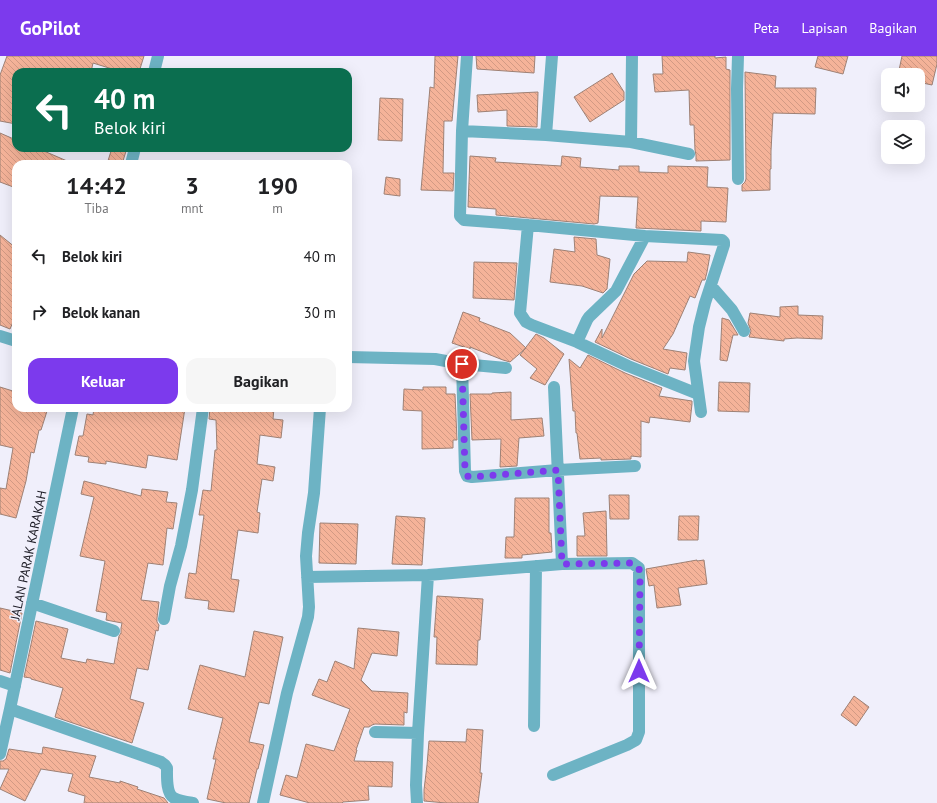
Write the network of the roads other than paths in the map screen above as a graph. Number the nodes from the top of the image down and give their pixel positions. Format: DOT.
graph roads {
  1 [pos="158,56"];
  2 [pos="466,56"];
  3 [pos="552,56"];
  4 [pos="632,56"];
  5 [pos="738,56"];
  6 [pos="155,68"];
  7 [pos="462,131"];
  8 [pos="546,135"];
  9 [pos="631,142"];
  10 [pos="689,154"];
  11 [pos="738,179"];
  12 [pos="528,225"];
  13 [pos="645,236"];
  14 [pos="711,286"];
  15 [pos="744,331"];
  16 [pos="0,336"];
  17 [pos="12,340"];
  18 [pos="577,342"];
  19 [pos="352,357"];
  20 [pos="462,364"];
  21 [pos="506,368"];
  22 [pos="554,387"];
  23 [pos="698,394"];
  24 [pos="72,412"];
  25 [pos="202,412"];
  26 [pos="320,412"];
  27 [pos="701,412"];
  28 [pos="635,466"];
  29 [pos="558,470"];
  30 [pos="562,564"];
  31 [pos="536,566"];
  32 [pos="428,575"];
  33 [pos="307,577"];
  34 [pos="32,603"];
  35 [pos="164,618"];
  36 [pos="114,630"];
  37 [pos="0,681"];
  38 [pos="15,686"];
  39 [pos="10,709"];
  40 [pos="534,726"];
  41 [pos="375,732"];
  42 [pos="418,733"];
  43 [pos="0,754"];
  44 [pos="553,774"];
  45 [pos="193,803"];
  46 [pos="263,803"];
  47 [pos="417,803"];
  1 -- 6 [label="street"];
  2 -- 7 [label="street"];
  3 -- 8 [label="street"];
  4 -- 9 [label="street"];
  5 -- 11 [label="street"];
  7 -- 8 [label="street"];
  7 -- 12 [label="street"];
  8 -- 9 [label="street"];
  9 -- 10 [label="street"];
  12 -- 13 [label="street"];
  12 -- 18 [label="street"];
  13 -- 14 [label="street"];
  13 -- 18 [label="street"];
  14 -- 15 [label="street"];
  14 -- 23 [label="street"];
  16 -- 17 [label="street"];
  18 -- 23 [label="street"];
  19 -- 20 [label="street"];
  20 -- 21 [label="street"];
  20 -- 29 [label="street"];
  22 -- 29 [label="street"];
  23 -- 27 [label="street"];
  24 -- 34 [label="street, JALAN PARAK KARAKAH"];
  25 -- 35 [label="street"];
  26 -- 33 [label="street"];
  28 -- 29 [label="street"];
  29 -- 30 [label="street"];
  30 -- 31 [label="street"];
  30 -- 44 [label="street"];
  31 -- 32 [label="street"];
  31 -- 40 [label="street"];
  32 -- 33 [label="street"];
  32 -- 42 [label="street"];
  33 -- 46 [label="street"];
  34 -- 36 [label="street"];
  34 -- 38 [label="street, JALAN PARAK KARAKAH"];
  37 -- 38 [label="street"];
  38 -- 39 [label="street, JALAN PARAK KARAKAH"];
  39 -- 43 [label="street, JALAN PARAK KARAKAH"];
  39 -- 45 [label="street"];
  41 -- 42 [label="street"];
  42 -- 47 [label="street"];
}
